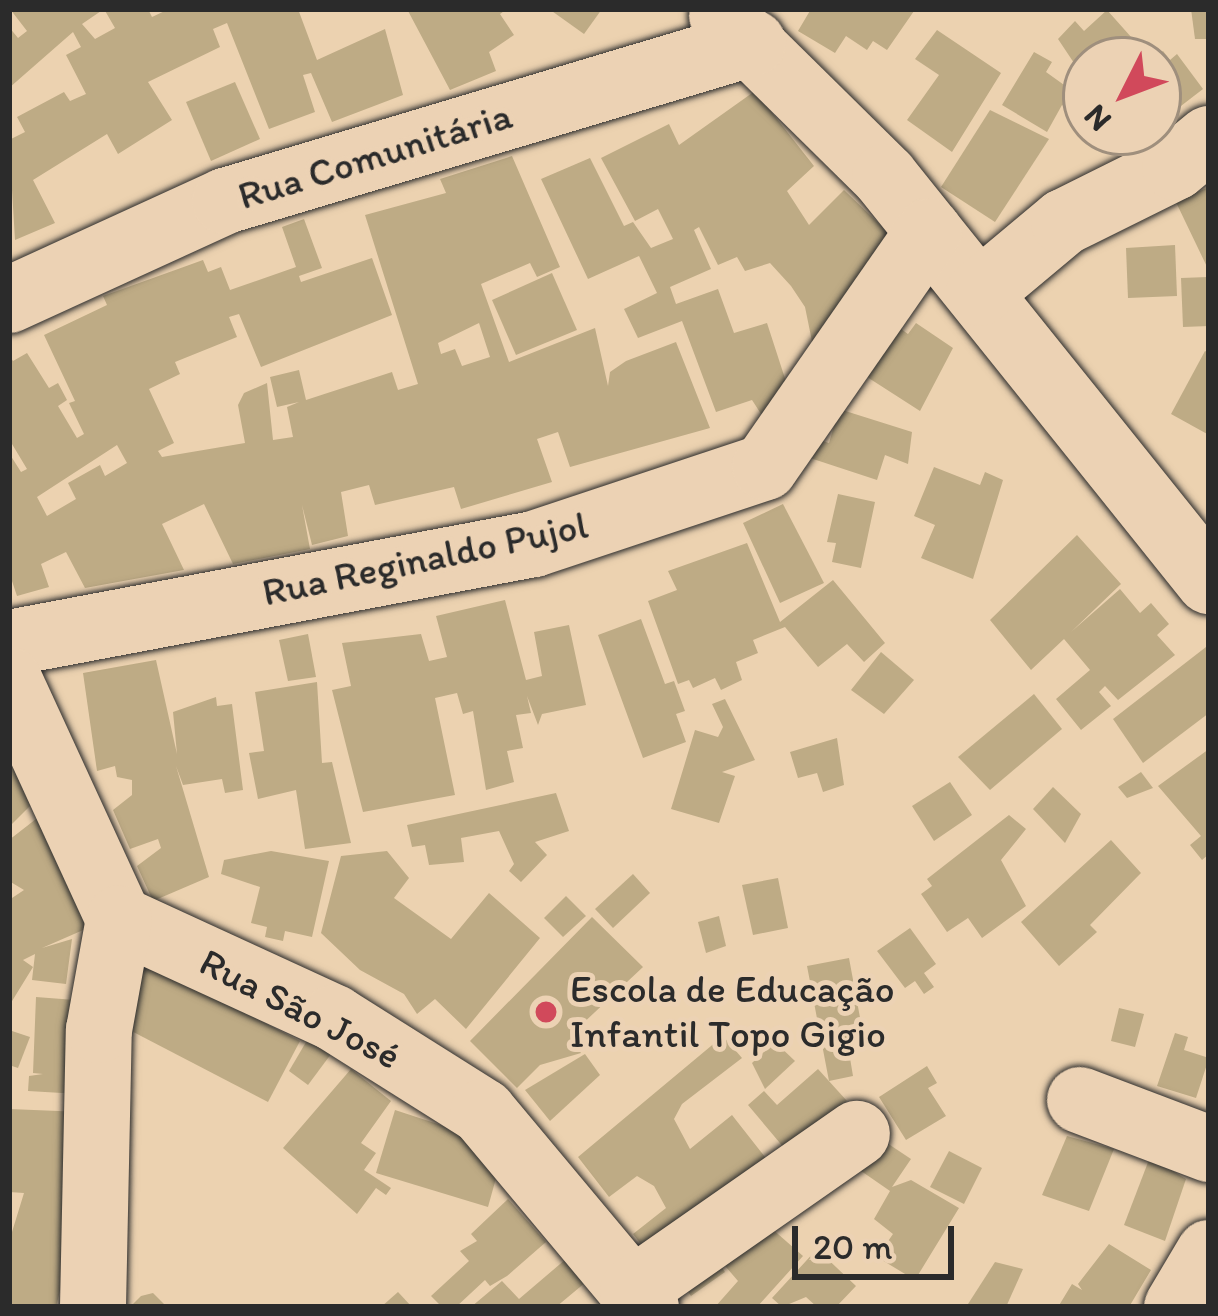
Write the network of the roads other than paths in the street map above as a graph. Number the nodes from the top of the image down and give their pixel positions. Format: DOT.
graph roads {
  1 [pos="733,26"];
  2 [pos="1209,139"];
  3 [pos="929,231"];
  4 [pos="980,293"];
  5 [pos="9,300"];
  6 [pos="1209,580"];
  7 [pos="9,643"];
  8 [pos="9,680"];
  9 [pos="119,919"];
  10 [pos="1080,1100"];
  11 [pos="857,1134"];
  12 [pos="1209,1149"];
  13 [pos="1209,1253"];
  14 [pos="639,1299"];
  15 [pos="93,1307"];
  16 [pos="1177,1307"];
  1 -- 3 [label="street"];
  1 -- 5 [label="street, Rua Comunitária"];
  2 -- 4 [label="street"];
  3 -- 4 [label="street"];
  3 -- 7 [label="street, Rua Reginaldo Pujol"];
  4 -- 6 [label="street"];
  8 -- 9 [label="street"];
  9 -- 14 [label="street, Rua São José"];
  9 -- 15 [label="street"];
  10 -- 12 [label="street"];
  11 -- 14 [label="street"];
  13 -- 16 [label="street"];
}
